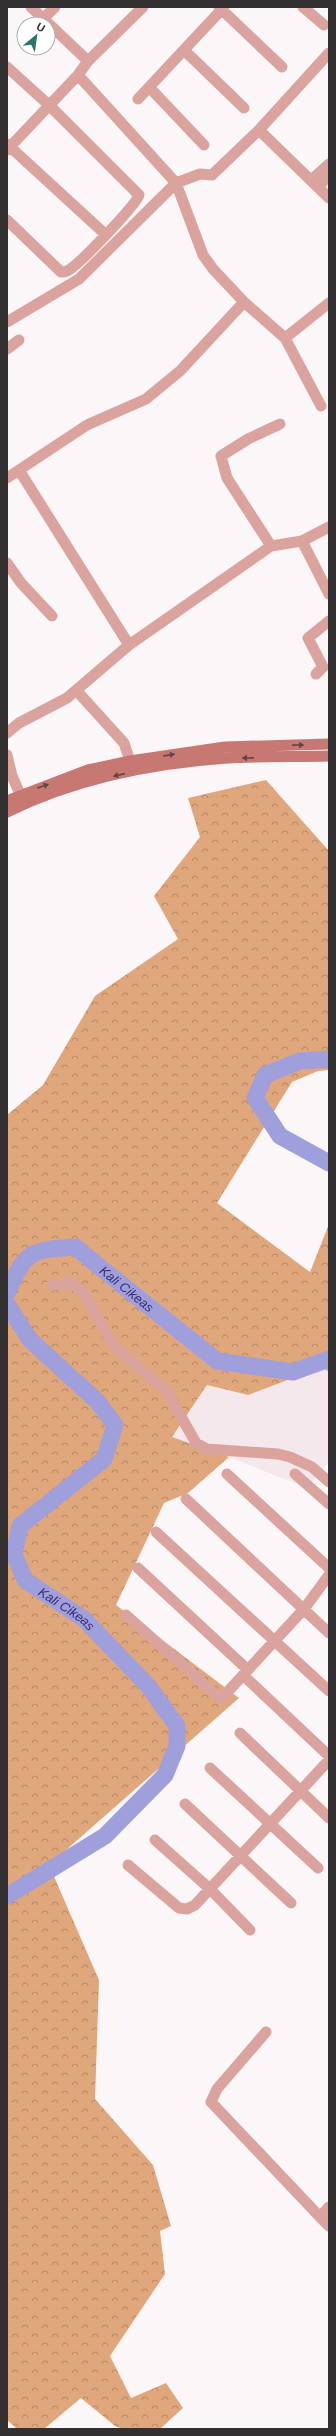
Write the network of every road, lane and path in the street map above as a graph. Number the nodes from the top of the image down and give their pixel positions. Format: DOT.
graph roads {
  1 [pos="31,7"];
  2 [pos="55,7"];
  3 [pos="143,7"];
  4 [pos="221,8"];
  5 [pos="306,8"];
  6 [pos="39,16"];
  7 [pos="45,16"];
  8 [pos="324,25"];
  9 [pos="56,32"];
  10 [pos="185,51"];
  11 [pos="329,53"];
  12 [pos="88,61"];
  13 [pos="7,67"];
  14 [pos="282,67"];
  15 [pos="78,75"];
  16 [pos="150,88"];
  17 [pos="138,99"];
  18 [pos="50,106"];
  19 [pos="244,108"];
  20 [pos="259,130"];
  21 [pos="204,145"];
  22 [pos="8,147"];
  23 [pos="329,164"];
  24 [pos="329,175"];
  25 [pos="176,183"];
  26 [pos="314,184"];
  27 [pos="329,198"];
  28 [pos="7,220"];
  29 [pos="105,234"];
  30 [pos="244,302"];
  31 [pos="329,303"];
  32 [pos="7,322"];
  33 [pos="284,338"];
  34 [pos="19,340"];
  35 [pos="7,349"];
  36 [pos="321,406"];
  37 [pos="280,424"];
  38 [pos="19,470"];
  39 [pos="7,478"];
  40 [pos="329,527"];
  41 [pos="302,541"];
  42 [pos="271,546"];
  43 [pos="7,563"];
  44 [pos="329,594"];
  45 [pos="52,616"];
  46 [pos="329,621"];
  47 [pos="129,645"];
  48 [pos="316,674"];
  49 [pos="76,690"];
  50 [pos="7,733"];
  51 [pos="329,744"];
  52 [pos="7,755"];
  53 [pos="329,756"];
  54 [pos="130,761"];
  55 [pos="144,764"];
  56 [pos="20,794"];
  57 [pos="7,801"];
  58 [pos="7,812"];
  59 [pos="52,1285"];
  60 [pos="227,1474"];
  61 [pos="295,1474"];
  62 [pos="329,1482"];
  63 [pos="186,1499"];
  64 [pos="329,1504"];
  65 [pos="156,1532"];
  66 [pos="138,1568"];
  67 [pos="329,1568"];
  68 [pos="329,1575"];
  69 [pos="304,1610"];
  70 [pos="126,1615"];
  71 [pos="329,1633"];
  72 [pos="274,1642"];
  73 [pos="246,1673"];
  74 [pos="329,1692"];
  75 [pos="240,1733"];
  76 [pos="329,1756"];
  77 [pos="329,1760"];
  78 [pos="210,1768"];
  79 [pos="299,1791"];
  80 [pos="185,1804"];
  81 [pos="329,1818"];
  82 [pos="270,1824"];
  83 [pos="154,1840"];
  84 [pos="241,1856"];
  85 [pos="128,1866"];
  86 [pos="318,1868"];
  87 [pos="210,1889"];
  88 [pos="291,1903"];
  89 [pos="250,1930"];
  90 [pos="266,2032"];
  91 [pos="329,2207"];
  92 [pos="320,2217"];
  93 [pos="329,2226"];
  1 -- 6 [label="street"];
  2 -- 7 [label="street"];
  3 -- 12 [label="street"];
  4 -- 10 [label="street"];
  4 -- 14 [label="street"];
  5 -- 8 [label="street"];
  9 -- 12 [label="street"];
  10 -- 16 [label="street"];
  10 -- 19 [label="street"];
  11 -- 20 [label="street"];
  12 -- 15 [label="street"];
  13 -- 18 [label="street"];
  15 -- 18 [label="street"];
  15 -- 25 [label="street"];
  16 -- 17 [label="street"];
  16 -- 21 [label="street"];
  18 -- 22 [label="street"];
  18 -- 29 [label="street"];
  20 -- 25 [label="street"];
  20 -- 26 [label="street"];
  22 -- 29 [label="street"];
  23 -- 26 [label="street"];
  24 -- 26 [label="street"];
  25 -- 30 [label="street"];
  25 -- 32 [label="street"];
  26 -- 27 [label="street"];
  28 -- 29 [label="street"];
  30 -- 33 [label="street"];
  30 -- 38 [label="street"];
  31 -- 33 [label="street"];
  33 -- 36 [label="street"];
  34 -- 35 [label="street"];
  37 -- 42 [label="street"];
  38 -- 39 [label="street"];
  38 -- 47 [label="street"];
  40 -- 41 [label="street"];
  41 -- 42 [label="street"];
  41 -- 44 [label="street"];
  42 -- 47 [label="street"];
  43 -- 45 [label="street"];
  46 -- 48 [label="street"];
  47 -- 49 [label="street"];
  49 -- 50 [label="street"];
  49 -- 54 [label="street"];
  55 -- 51 [label="main road, one-way"];
  52 -- 56 [label="street"];
  53 -- 55 [label="main road, one-way"];
  54 -- 55 [label="main road"];
  56 -- 54 [label="main road, one-way"];
  55 -- 58 [label="main road, one-way"];
  56 -- 57 [label="main road"];
  59 -- 62 [label="street"];
  60 -- 67 [label="street"];
  61 -- 64 [label="street"];
  63 -- 69 [label="street"];
  65 -- 72 [label="street"];
  66 -- 73 [label="street"];
  68 -- 69 [label="street"];
  69 -- 71 [label="street"];
  69 -- 72 [label="street"];
  70 -- 73 [label="street"];
  72 -- 73 [label="street"];
  72 -- 74 [label="street"];
  73 -- 76 [label="street"];
  75 -- 79 [label="street"];
  77 -- 79 [label="street"];
  78 -- 82 [label="street"];
  79 -- 81 [label="street"];
  79 -- 82 [label="street"];
  80 -- 84 [label="street"];
  82 -- 84 [label="street"];
  82 -- 86 [label="street"];
  83 -- 87 [label="street"];
  84 -- 87 [label="street"];
  84 -- 88 [label="street"];
  85 -- 87 [label="street"];
  87 -- 89 [label="street"];
  90 -- 92 [label="street"];
  91 -- 92 [label="street"];
  92 -- 93 [label="street"];
}
